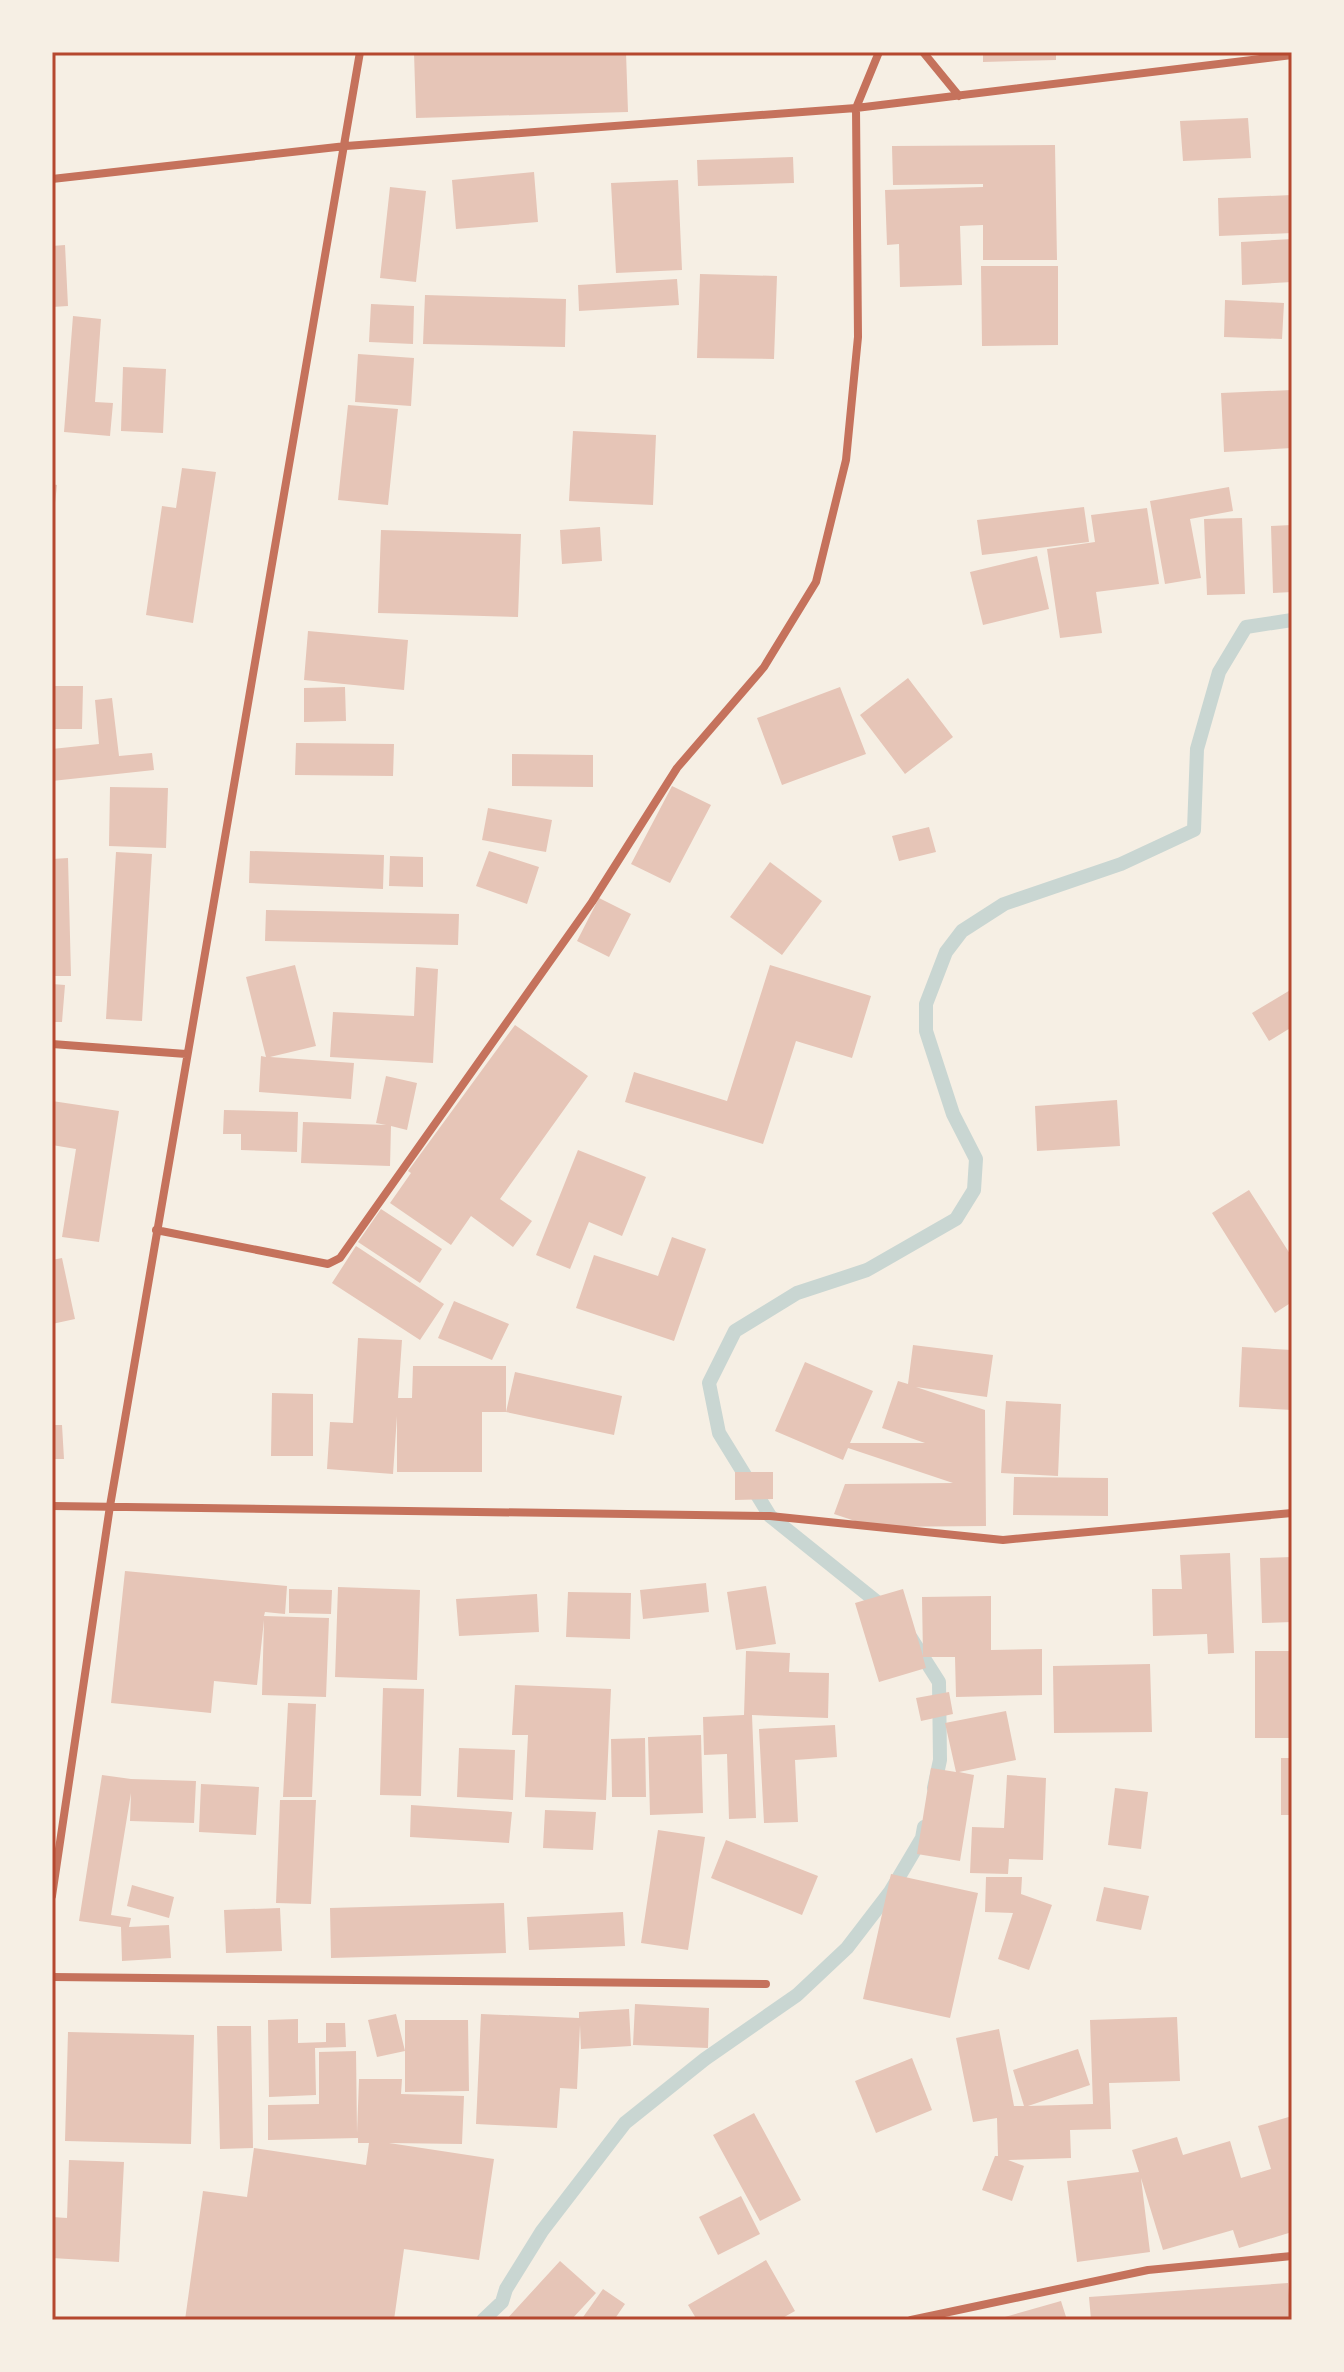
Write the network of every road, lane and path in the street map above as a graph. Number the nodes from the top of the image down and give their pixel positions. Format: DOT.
graph roads {
  1 [pos="360,52"];
  2 [pos="879,52"];
  3 [pos="923,52"];
  4 [pos="1292,55"];
  5 [pos="959,96"];
  6 [pos="856,108"];
  7 [pos="346,146"];
  8 [pos="52,179"];
  9 [pos="52,1044"];
  10 [pos="186,1054"];
  11 [pos="156,1230"];
  12 [pos="52,1506"];
  13 [pos="110,1506"];
  14 [pos="1292,1513"];
  15 [pos="52,1896"];
  16 [pos="52,1977"];
  17 [pos="766,1984"];
  18 [pos="1292,2256"];
  19 [pos="911,2320"];
  1 -- 7 [label="street"];
  2 -- 6 [label="street"];
  3 -- 5 [label="street"];
  4 -- 5 [label="street"];
  5 -- 6 [label="street"];
  6 -- 7 [label="street"];
  6 -- 11 [label="street"];
  7 -- 8 [label="street"];
  7 -- 10 [label="street"];
  9 -- 10 [label="street"];
  10 -- 11 [label="street"];
  11 -- 13 [label="street"];
  12 -- 13 [label="street"];
  13 -- 14 [label="street"];
  13 -- 15 [label="street"];
  16 -- 17 [label="street"];
  18 -- 19 [label="street"];
}
